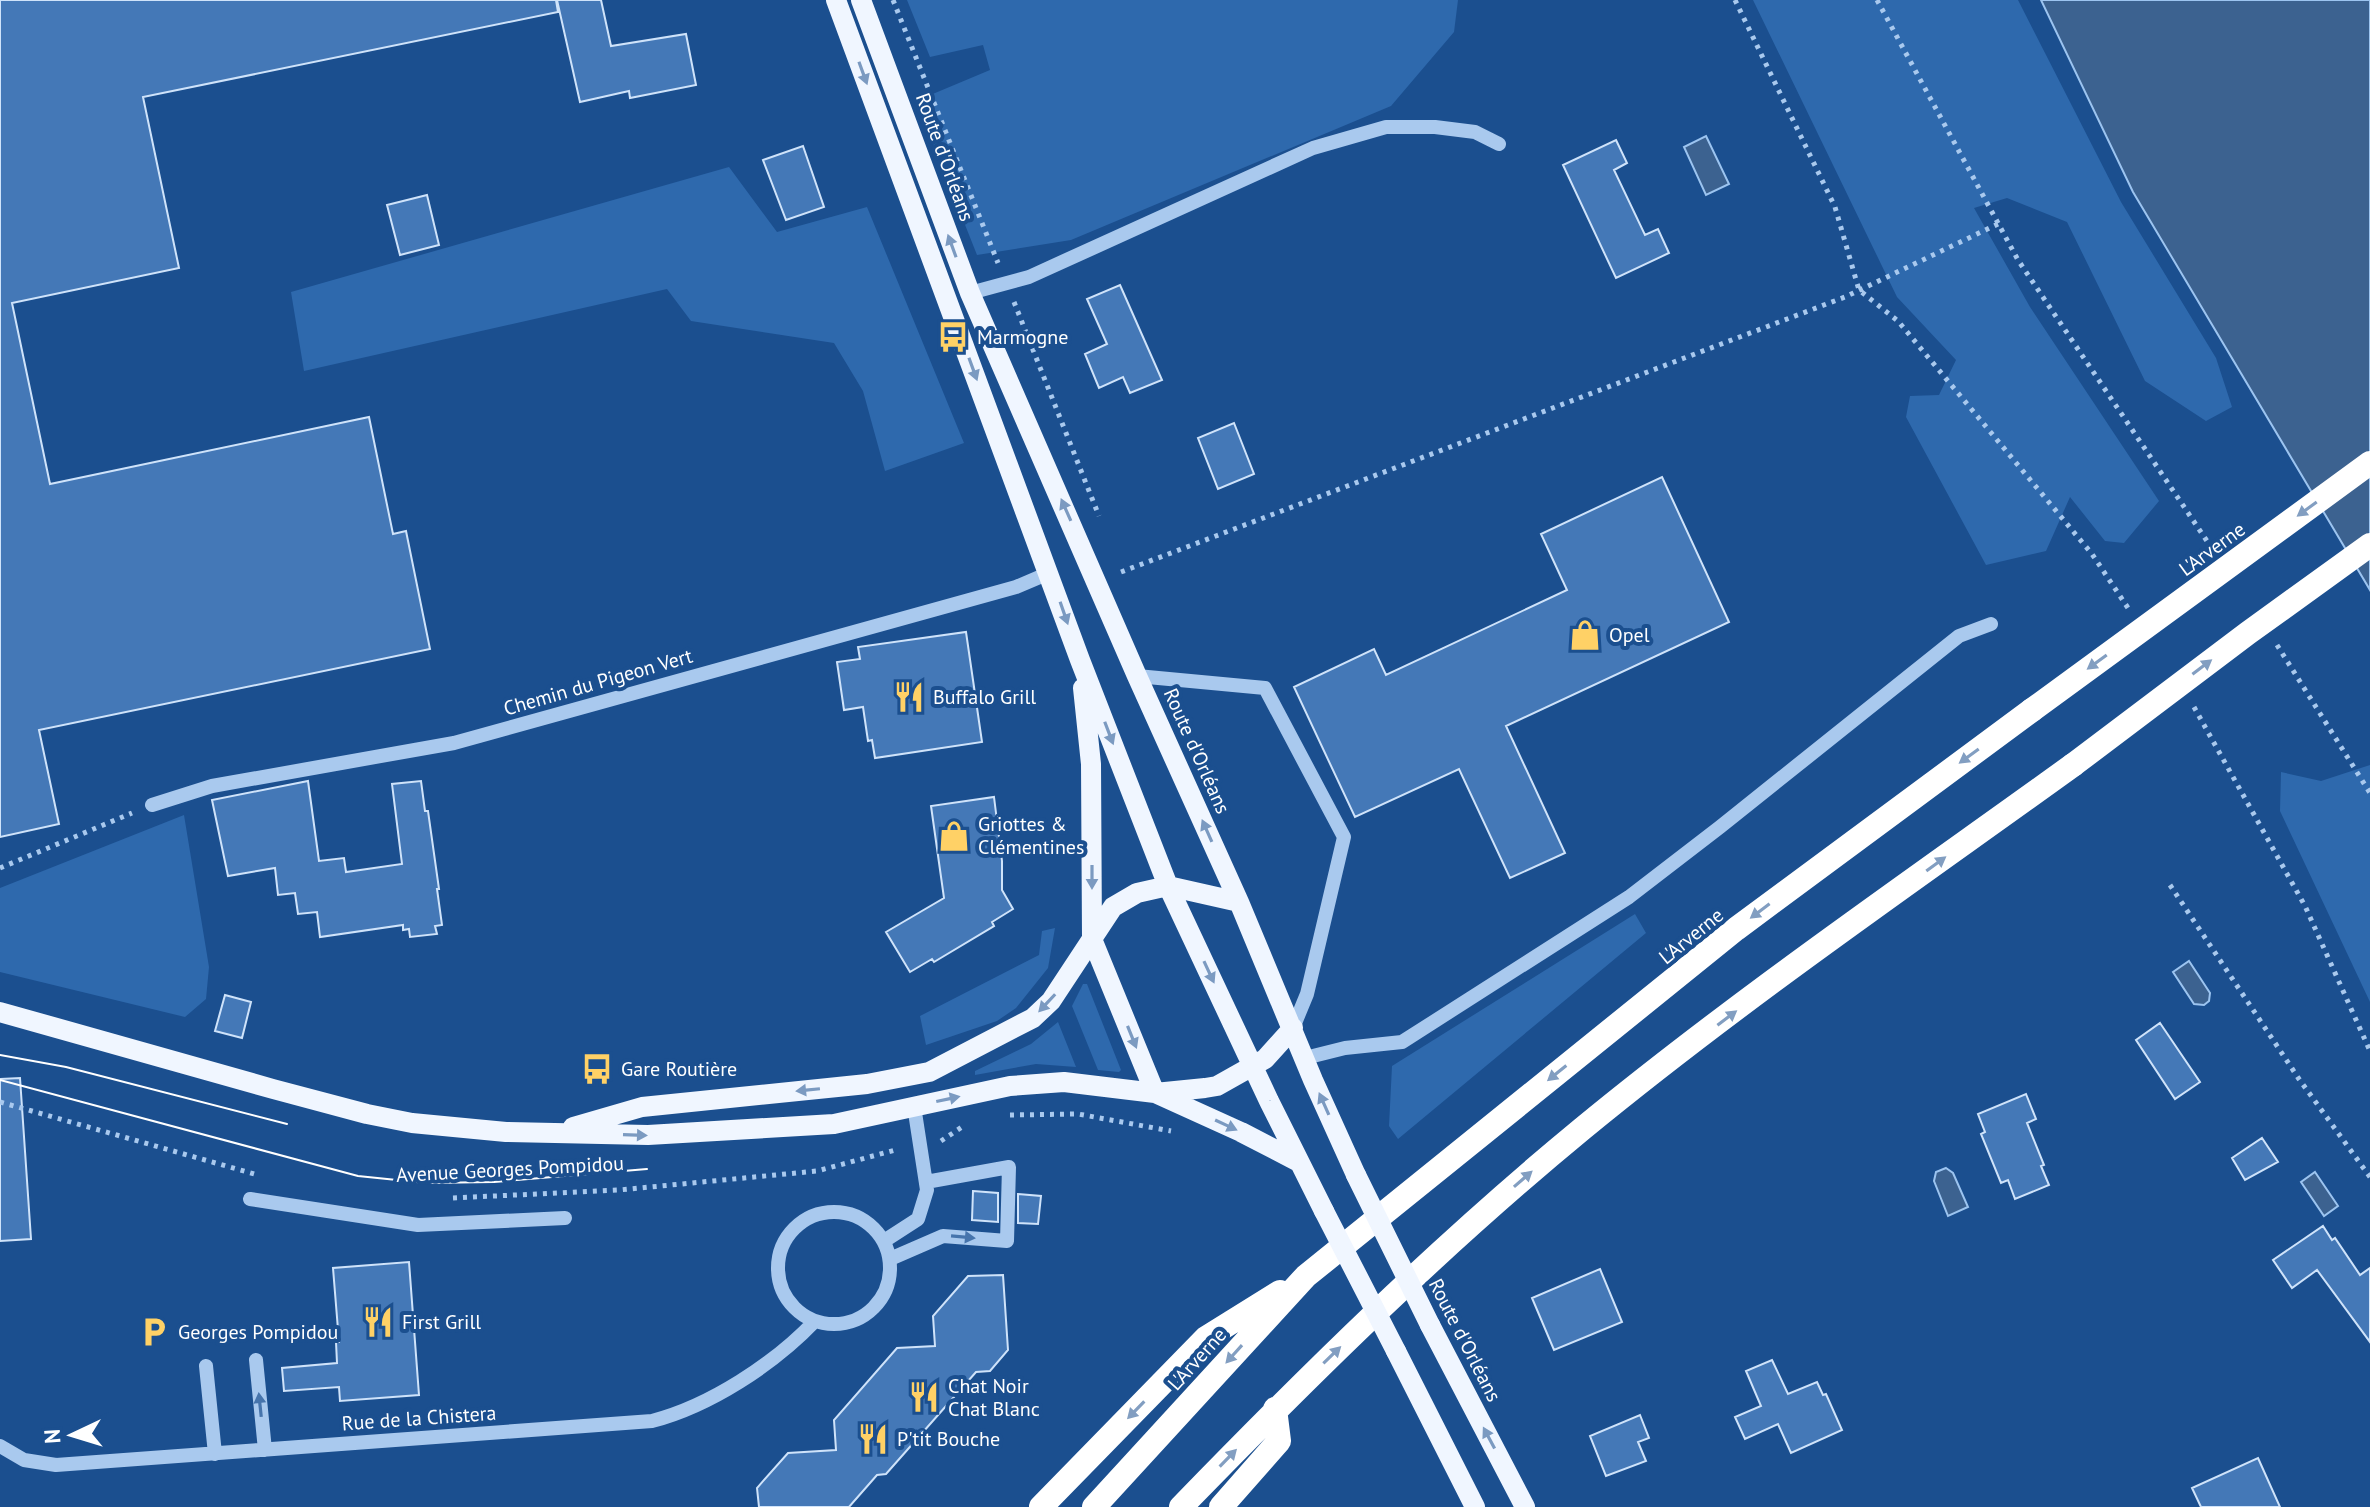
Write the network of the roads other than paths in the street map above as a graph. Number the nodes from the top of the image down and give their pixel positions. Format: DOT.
graph roads {
  1 [pos="836,0"];
  2 [pos="861,0"];
  3 [pos="1499,144"];
  4 [pos="970,293"];
  5 [pos="2370,463"];
  6 [pos="2370,545"];
  7 [pos="1049,573"];
  8 [pos="1991,624"];
  9 [pos="1080,660"];
  10 [pos="1137,676"];
  11 [pos="152,805"];
  12 [pos="1168,886"];
  13 [pos="1239,902"];
  14 [pos="1092,939"];
  15 [pos="0,1012"];
  16 [pos="1293,1028"];
  17 [pos="1305,1058"];
  18 [pos="1253,1067"];
  19 [pos="1155,1093"];
  20 [pos="914,1106"];
  21 [pos="557,1131"];
  22 [pos="1299,1162"];
  23 [pos="926,1182"];
  24 [pos="250,1199"];
  25 [pos="565,1218"];
  26 [pos="884,1241"];
  27 [pos="890,1259"];
  28 [pos="1306,1276"];
  29 [pos="815,1321"];
  30 [pos="256,1360"];
  31 [pos="206,1366"];
  32 [pos="1275,1409"];
  33 [pos="0,1446"];
  34 [pos="265,1450"];
  35 [pos="215,1454"];
  36 [pos="1041,1507"];
  37 [pos="1094,1507"];
  38 [pos="1181,1507"];
  39 [pos="1221,1507"];
  40 [pos="1475,1507"];
  41 [pos="1525,1507"];
  1 -- 7 [label="main road, one-way"];
  4 -- 2 [label="main road, Route d'Orléans, one-way"];
  3 -- 4 [label="street"];
  10 -- 4 [label="main road, Route d'Orléans, one-way"];
  5 -- 28 [label="highway, L'Arverne, one-way, bridge"];
  32 -- 6 [label="highway, one-way, bridge"];
  7 -- 9 [label="main road, one-way"];
  7 -- 11 [label="street, Chemin du Pigeon Vert"];
  8 -- 17 [label="street"];
  9 -- 12 [label="main road, one-way"];
  9 -- 14 [label="main road, one-way"];
  13 -- 10 [label="main road, Route d'Orléans, one-way"];
  10 -- 16 [label="street"];
  12 -- 13 [label="main road"];
  12 -- 14 [label="main road, Avenue Georges Pompidou"];
  12 -- 18 [label="main road, one-way"];
  13 -- 16 [label="main road, Route d'Orléans"];
  14 -- 19 [label="main road, one-way"];
  14 -- 21 [label="main road, Avenue Georges Pompidou, one-way"];
  15 -- 21 [label="main road, Avenue Georges Pompidou"];
  16 -- 17 [label="main road, Route d'Orléans"];
  16 -- 18 [label="main road"];
  41 -- 17 [label="main road, Route d'Orléans, one-way, bridge"];
  18 -- 19 [label="main road"];
  18 -- 22 [label="main road"];
  20 -- 19 [label="main road, Avenue Georges Pompidou, one-way"];
  19 -- 22 [label="main road, one-way"];
  21 -- 20 [label="main road, Avenue Georges Pompidou, one-way"];
  20 -- 23 [label="street"];
  22 -- 40 [label="main road, bridge"];
  23 -- 26 [label="street"];
  27 -- 23 [label="street, one-way"];
  24 -- 25 [label="street"];
  26 -- 27 [label="street"];
  26 -- 29 [label="street"];
  27 -- 29 [label="street"];
  28 -- 36 [label="highway, one-way"];
  28 -- 37 [label="highway, L'Arverne, one-way"];
  29 -- 34 [label="street, Rue de la Chistera"];
  34 -- 30 [label="street, one-way"];
  31 -- 35 [label="street"];
  38 -- 32 [label="highway, one-way"];
  32 -- 39 [label="highway"];
  33 -- 35 [label="street, Rue de la Chistera"];
  34 -- 35 [label="street, Rue de la Chistera"];
}
